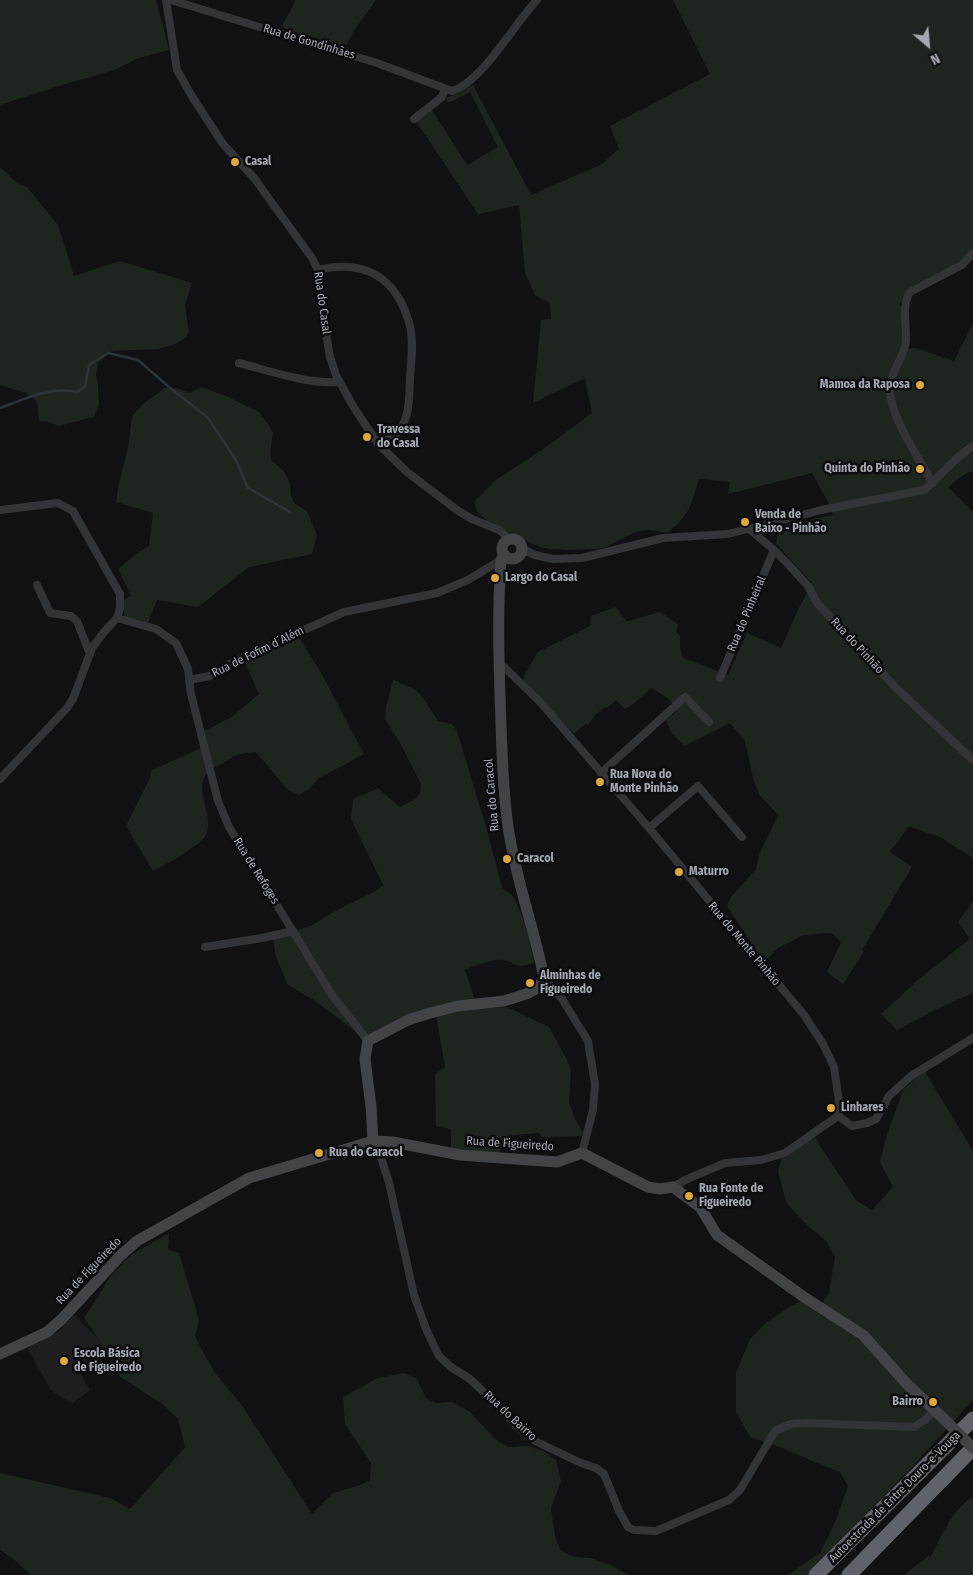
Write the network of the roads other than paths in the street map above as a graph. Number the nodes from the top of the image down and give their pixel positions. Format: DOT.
graph roads {
  1 [pos="166,0"];
  2 [pos="171,0"];
  3 [pos="537,0"];
  4 [pos="445,89"];
  5 [pos="414,119"];
  6 [pos="973,253"];
  7 [pos="318,270"];
  8 [pos="239,363"];
  9 [pos="339,382"];
  10 [pos="378,444"];
  11 [pos="973,446"];
  12 [pos="933,483"];
  13 [pos="0,510"];
  14 [pos="748,528"];
  15 [pos="510,539"];
  16 [pos="522,549"];
  17 [pos="774,550"];
  18 [pos="503,557"];
  19 [pos="37,585"];
  20 [pos="117,618"];
  21 [pos="90,654"];
  22 [pos="499,662"];
  23 [pos="720,678"];
  24 [pos="190,680"];
  25 [pos="709,722"];
  26 [pos="973,760"];
  27 [pos="601,773"];
  28 [pos="0,779"];
  29 [pos="649,828"];
  30 [pos="742,837"];
  31 [pos="293,931"];
  32 [pos="205,948"];
  33 [pos="544,978"];
  34 [pos="973,1038"];
  35 [pos="368,1041"];
  36 [pos="838,1116"];
  37 [pos="375,1141"];
  38 [pos="582,1153"];
  39 [pos="673,1187"];
  40 [pos="0,1354"];
  41 [pos="934,1410"];
  42 [pos="973,1419"];
  43 [pos="973,1448"];
  44 [pos="816,1575"];
  45 [pos="849,1575"];
  1 -- 7 [label="street, Rua do Casal"];
  2 -- 4 [label="street, Rua de Gondinhães"];
  3 -- 4 [label="street"];
  4 -- 5 [label="street"];
  6 -- 12 [label="street"];
  7 -- 9 [label="street, Rua do Casal"];
  7 -- 10 [label="street"];
  8 -- 9 [label="street"];
  9 -- 10 [label="street, Rua do Casal"];
  10 -- 15 [label="street, Rua do Casal"];
  11 -- 12 [label="street"];
  12 -- 14 [label="street"];
  13 -- 20 [label="street"];
  14 -- 16 [label="street"];
  14 -- 17 [label="street, Rua do Pinhão"];
  15 -- 16 [label="street"];
  15 -- 18 [label="street"];
  16 -- 18 [label="street"];
  17 -- 23 [label="street, Rua do Pinheiral"];
  17 -- 26 [label="street, Rua do Pinhão"];
  18 -- 22 [label="street, Rua do Caracol"];
  18 -- 24 [label="street, Rua de Fofim d´Além"];
  19 -- 21 [label="street"];
  20 -- 21 [label="street"];
  20 -- 24 [label="street"];
  21 -- 28 [label="street"];
  22 -- 27 [label="street, Rua do Monte Pinhão"];
  22 -- 33 [label="street, Rua do Caracol"];
  24 -- 31 [label="street, Rua de Refoges"];
  25 -- 27 [label="street"];
  27 -- 29 [label="street, Rua do Monte Pinhão"];
  29 -- 30 [label="street"];
  29 -- 36 [label="street, Rua do Monte Pinhão"];
  31 -- 32 [label="street"];
  31 -- 35 [label="street, Rua de Refoges"];
  33 -- 35 [label="street"];
  33 -- 38 [label="street"];
  34 -- 36 [label="street"];
  35 -- 37 [label="street"];
  36 -- 39 [label="street"];
  37 -- 38 [label="street, Rua de Figueiredo"];
  37 -- 40 [label="street, Rua de Figueiredo"];
  37 -- 41 [label="street, Rua do Bairro"];
  38 -- 39 [label="street"];
  39 -- 41 [label="street"];
  41 -- 43 [label="street, bridge"];
  42 -- 44 [label="highway, Autoestrada de Entre Douro-e-Vouga"];
  43 -- 45 [label="highway, Autoestrada de Entre Douro-e-Vouga"];
}
